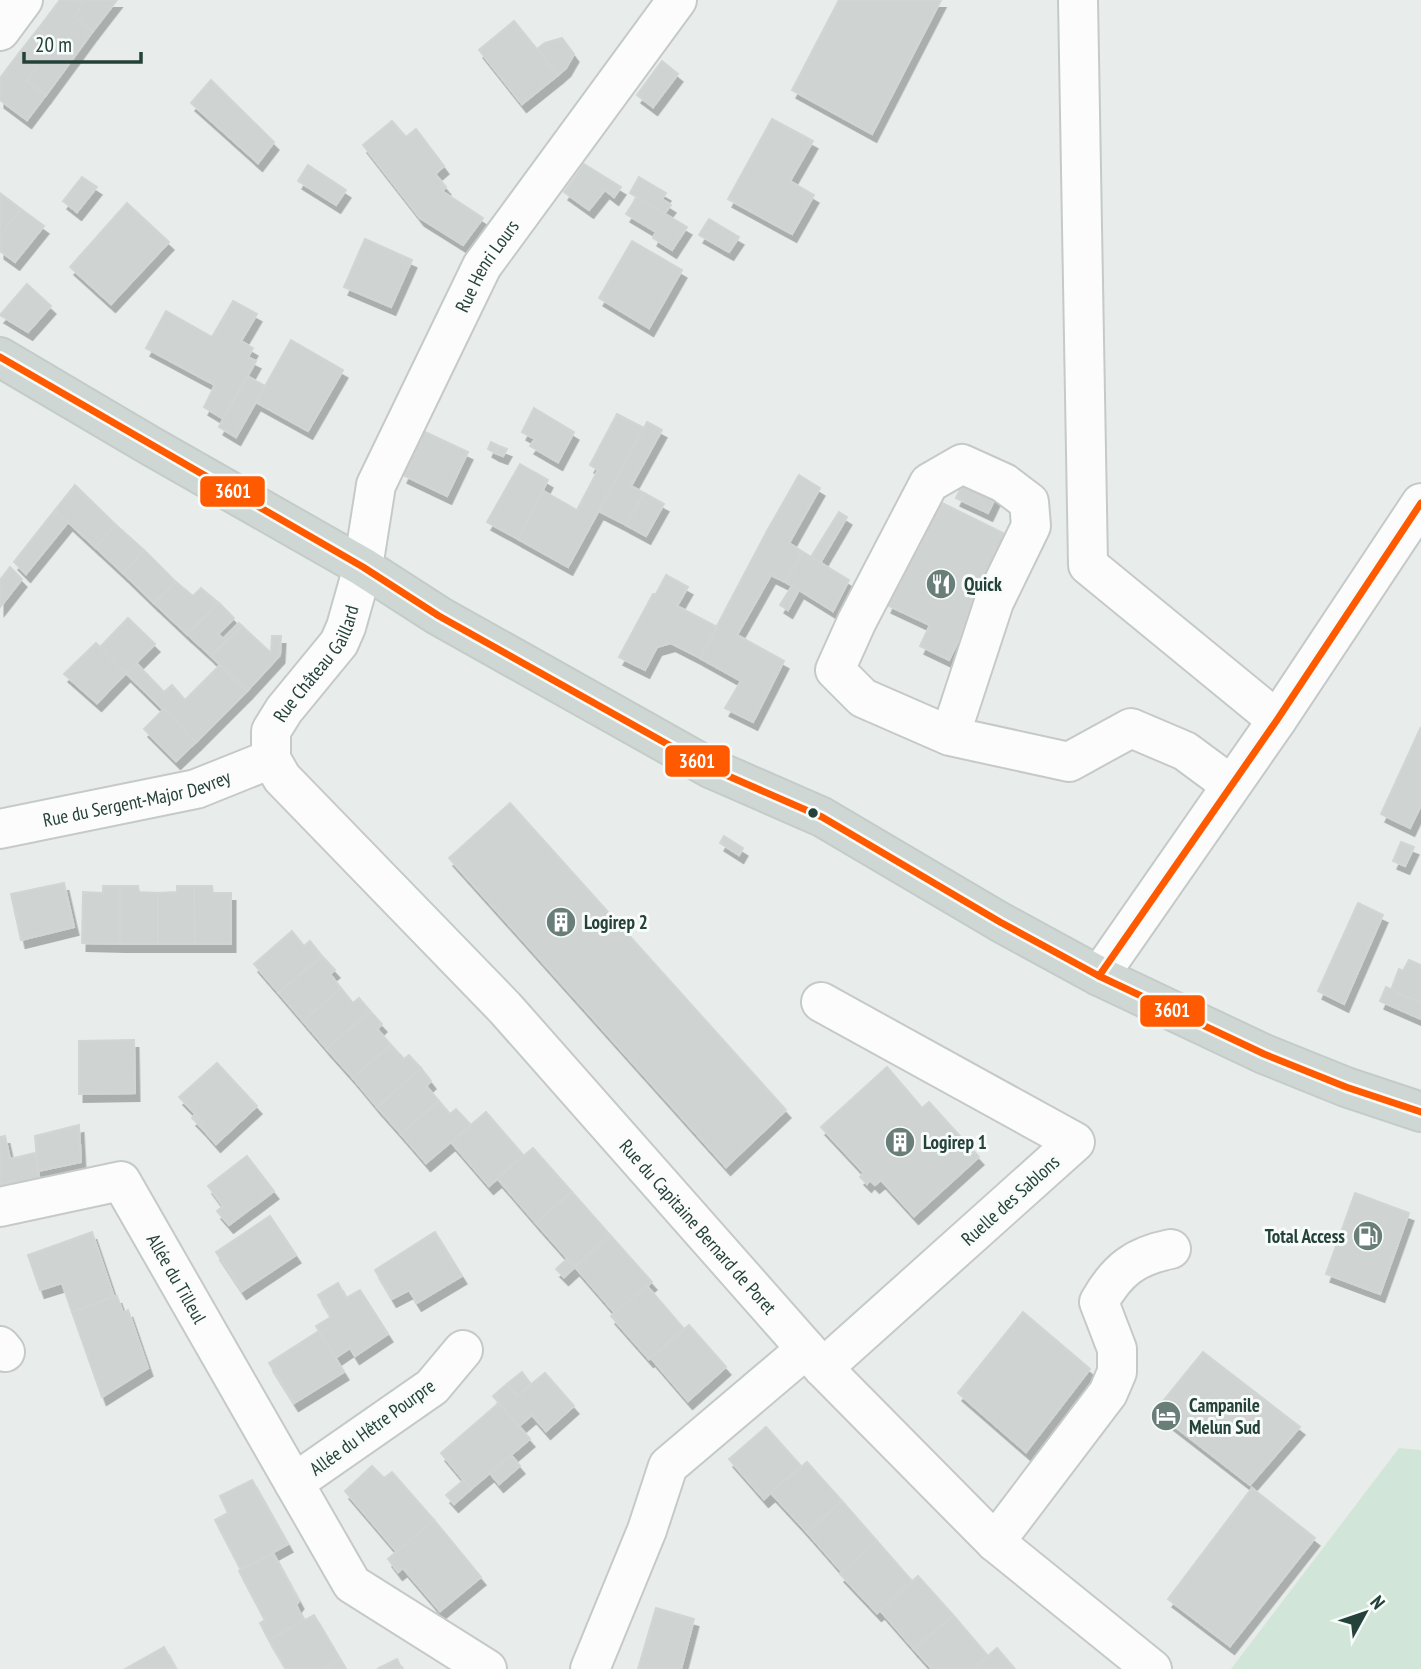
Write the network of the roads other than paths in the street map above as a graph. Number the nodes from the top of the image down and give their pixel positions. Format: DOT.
graph roads {
  1 [pos="23,0"];
  2 [pos="677,0"];
  3 [pos="1078,0"];
  4 [pos="0,31"];
  5 [pos="0,357"];
  6 [pos="1421,503"];
  7 [pos="363,567"];
  8 [pos="1277,720"];
  9 [pos="950,736"];
  10 [pos="271,759"];
  11 [pos="1231,785"];
  12 [pos="0,829"];
  13 [pos="1099,976"];
  14 [pos="821,1002"];
  15 [pos="1421,1112"];
  16 [pos="0,1207"];
  17 [pos="1171,1249"];
  18 [pos="463,1350"];
  19 [pos="815,1359"];
  20 [pos="294,1483"];
  21 [pos="995,1542"];
  22 [pos="488,1669"];
  23 [pos="590,1669"];
  24 [pos="1152,1669"];
  1 -- 4 [label="street"];
  2 -- 7 [label="street, Rue Henri Lours"];
  3 -- 8 [label="street"];
  5 -- 7 [label="main road"];
  6 -- 8 [label="street"];
  7 -- 10 [label="street, Rue Château Gaillard"];
  7 -- 13 [label="main road"];
  8 -- 11 [label="street"];
  9 -- 9 [label="street"];
  9 -- 11 [label="street"];
  10 -- 12 [label="street, Rue du Sergent-Major Devrey"];
  10 -- 19 [label="street, Rue du Capitaine Bernard de Poret"];
  11 -- 13 [label="street"];
  13 -- 15 [label="main road"];
  14 -- 19 [label="street, Ruelle des Sablons"];
  16 -- 20 [label="street, Allée du Tilleul"];
  17 -- 21 [label="street"];
  18 -- 20 [label="street, Allée du Hêtre Pourpre"];
  19 -- 21 [label="street, Rue du Capitaine Bernard de Poret"];
  19 -- 23 [label="street"];
  20 -- 22 [label="street, Allée du Hêtre Pourpre"];
  21 -- 24 [label="street, Rue du Capitaine Bernard de Poret"];
}
